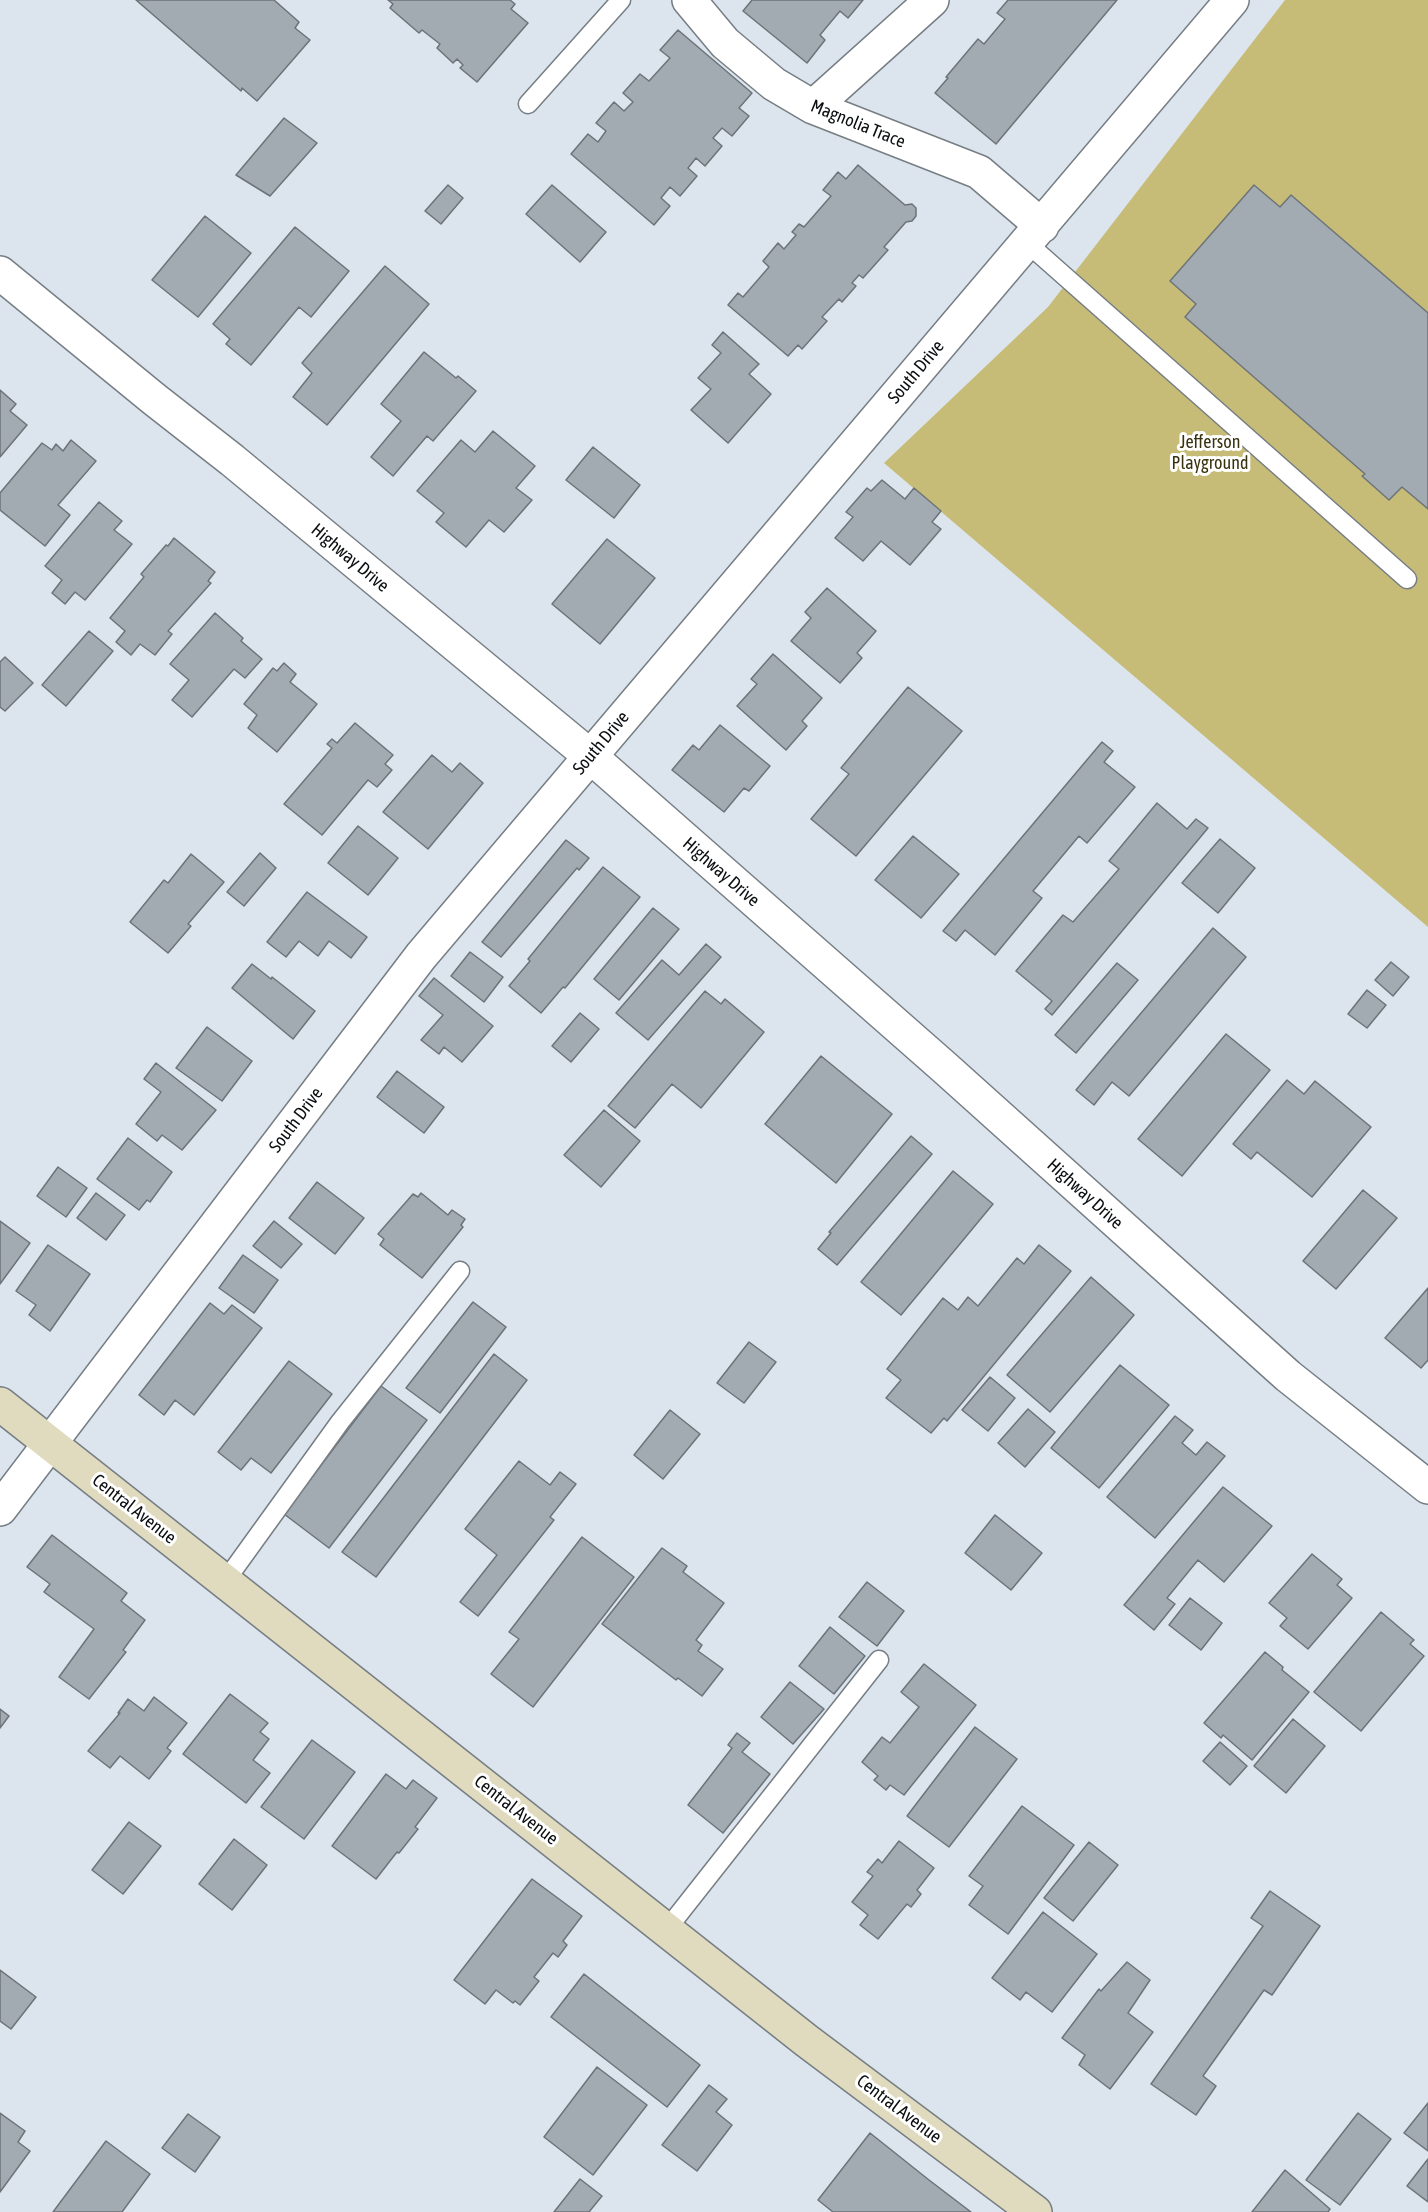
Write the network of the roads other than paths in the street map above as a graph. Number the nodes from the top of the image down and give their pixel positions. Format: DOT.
graph roads {
  1 [pos="621,0"];
  2 [pos="689,0"];
  3 [pos="932,0"];
  4 [pos="1232,0"];
  5 [pos="528,104"];
  6 [pos="813,107"];
  7 [pos="1034,234"];
  8 [pos="0,273"];
  9 [pos="1407,579"];
  10 [pos="590,756"];
  11 [pos="460,1271"];
  12 [pos="0,1404"];
  13 [pos="50,1443"];
  14 [pos="1428,1487"];
  15 [pos="0,1509"];
  16 [pos="226,1580"];
  17 [pos="879,1660"];
  18 [pos="667,1929"];
  19 [pos="1035,2212"];
  1 -- 5 [label="lane"];
  2 -- 6 [label="street, Magnolia Trace"];
  3 -- 6 [label="street"];
  4 -- 7 [label="street, South Drive"];
  6 -- 7 [label="street, Magnolia Trace"];
  7 -- 9 [label="lane"];
  7 -- 10 [label="street, South Drive"];
  8 -- 10 [label="street, Highway Drive"];
  10 -- 13 [label="street, South Drive"];
  10 -- 14 [label="street, Highway Drive"];
  11 -- 16 [label="lane"];
  12 -- 13 [label="main road, Central Avenue"];
  13 -- 15 [label="street, South Drive"];
  13 -- 16 [label="main road, Central Avenue"];
  16 -- 18 [label="main road, Central Avenue"];
  17 -- 18 [label="lane"];
  18 -- 19 [label="main road, Central Avenue"];
}
